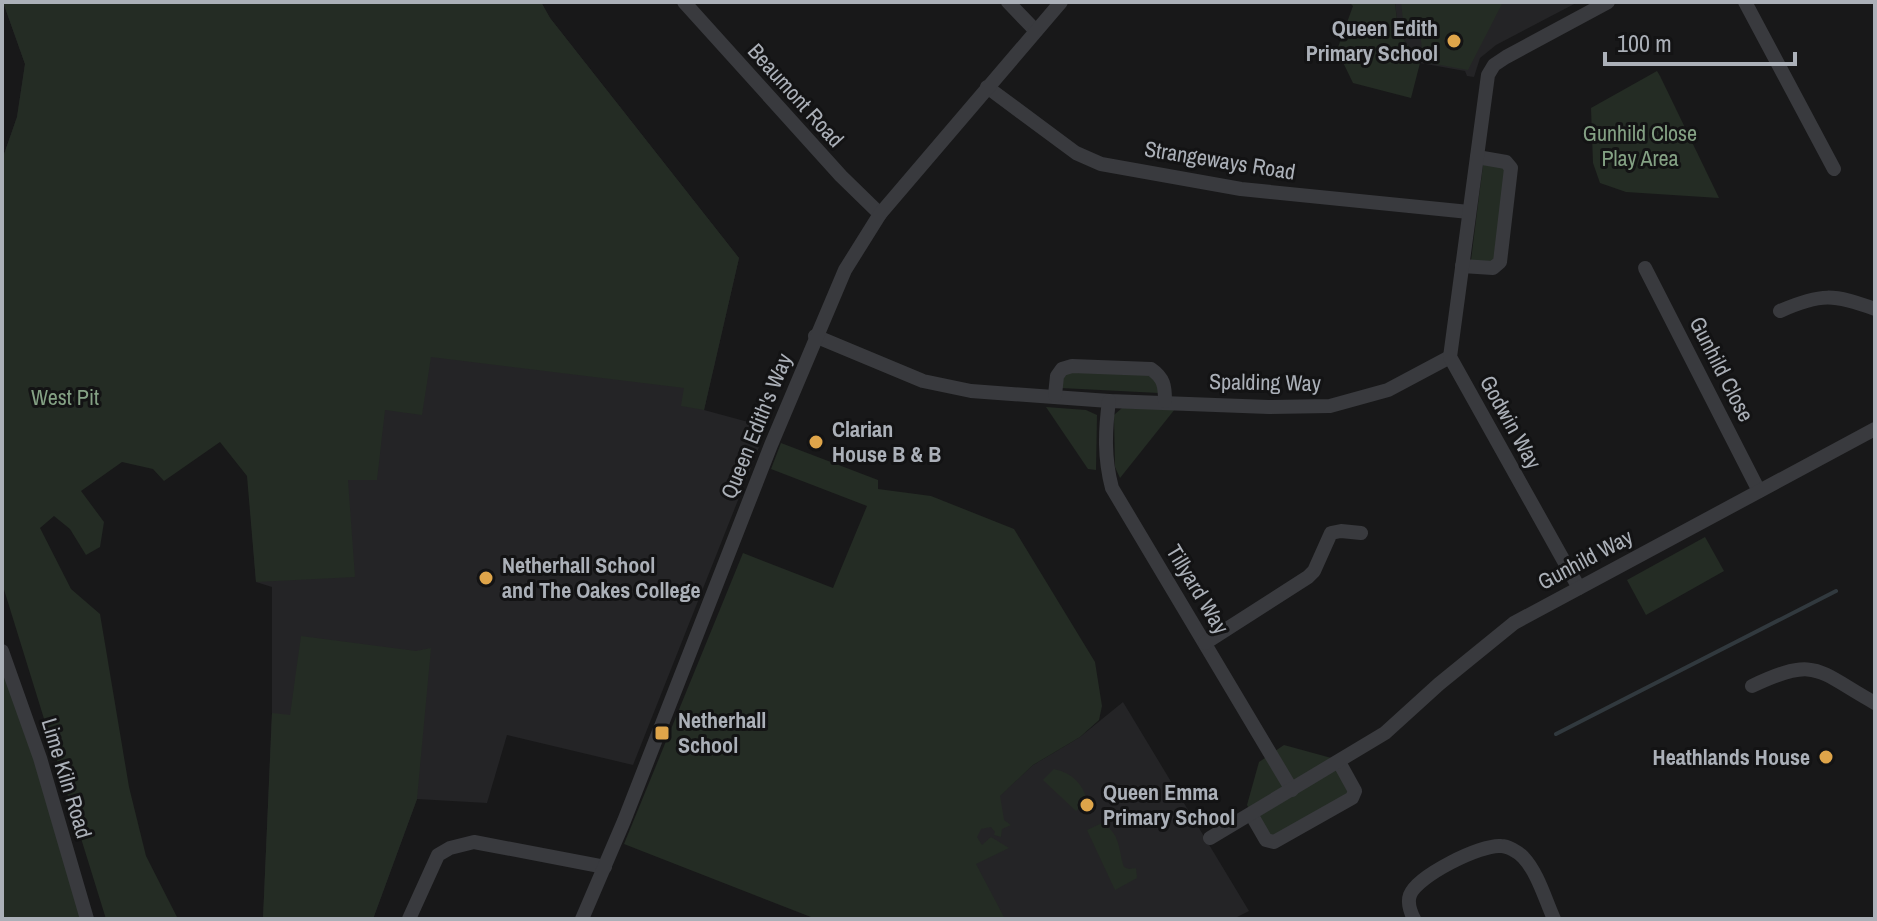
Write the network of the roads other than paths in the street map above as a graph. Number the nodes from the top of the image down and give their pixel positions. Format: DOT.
graph roads {
  1 [pos="684,2"];
  2 [pos="1008,2"];
  3 [pos="1061,2"];
  4 [pos="1608,2"];
  5 [pos="1745,2"];
  6 [pos="1035,30"];
  7 [pos="987,87"];
  8 [pos="1477,157"];
  9 [pos="1834,169"];
  10 [pos="1469,212"];
  11 [pos="880,214"];
  12 [pos="1462,266"];
  13 [pos="1645,268"];
  14 [pos="1875,309"];
  15 [pos="1780,311"];
  16 [pos="815,336"];
  17 [pos="1450,357"];
  18 [pos="1055,395"];
  19 [pos="1109,401"];
  20 [pos="1165,401"];
  21 [pos="1875,429"];
  22 [pos="1759,491"];
  23 [pos="1361,533"];
  24 [pos="1579,588"];
  25 [pos="1205,643"];
  26 [pos="2,651"];
  27 [pos="1752,686"];
  28 [pos="1875,703"];
  29 [pos="1339,762"];
  30 [pos="1292,790"];
  31 [pos="1251,814"];
  32 [pos="1210,838"];
  33 [pos="605,867"];
  34 [pos="87,919"];
  35 [pos="409,919"];
  36 [pos="582,919"];
  37 [pos="1414,919"];
  38 [pos="1554,919"];
  1 -- 11 [label="street, Beaumont Road"];
  2 -- 6 [label="street"];
  3 -- 6 [label="street, Queen Edith's Way"];
  4 -- 8 [label="street"];
  5 -- 9 [label="street"];
  6 -- 7 [label="street, Queen Edith's Way"];
  7 -- 10 [label="street, Strangeways Road"];
  7 -- 11 [label="street, Queen Edith's Way"];
  8 -- 10 [label="street"];
  8 -- 12 [label="street"];
  10 -- 12 [label="street"];
  11 -- 16 [label="street, Queen Edith's Way"];
  12 -- 17 [label="street"];
  13 -- 22 [label="street, Gunhild Close"];
  14 -- 15 [label="street"];
  16 -- 18 [label="street, Spalding Way"];
  16 -- 33 [label="street, Queen Edith's Way"];
  17 -- 20 [label="street, Spalding Way"];
  17 -- 24 [label="street, Godwin Way"];
  18 -- 19 [label="street, Spalding Way"];
  18 -- 20 [label="street"];
  19 -- 20 [label="street, Spalding Way"];
  19 -- 25 [label="street, Tillyard Way"];
  21 -- 22 [label="street, Gunhild Way"];
  22 -- 24 [label="street, Gunhild Way"];
  23 -- 25 [label="street"];
  24 -- 29 [label="street, Gunhild Way"];
  25 -- 30 [label="street, Tillyard Way"];
  26 -- 34 [label="street, Lime Kiln Road"];
  27 -- 28 [label="street"];
  29 -- 30 [label="street, Gunhild Way"];
  29 -- 31 [label="street"];
  30 -- 31 [label="street, Gunhild Way"];
  31 -- 32 [label="street, Gunhild Way"];
  33 -- 35 [label="street"];
  33 -- 36 [label="street, Queen Edith's Way"];
  37 -- 38 [label="street"];
}
